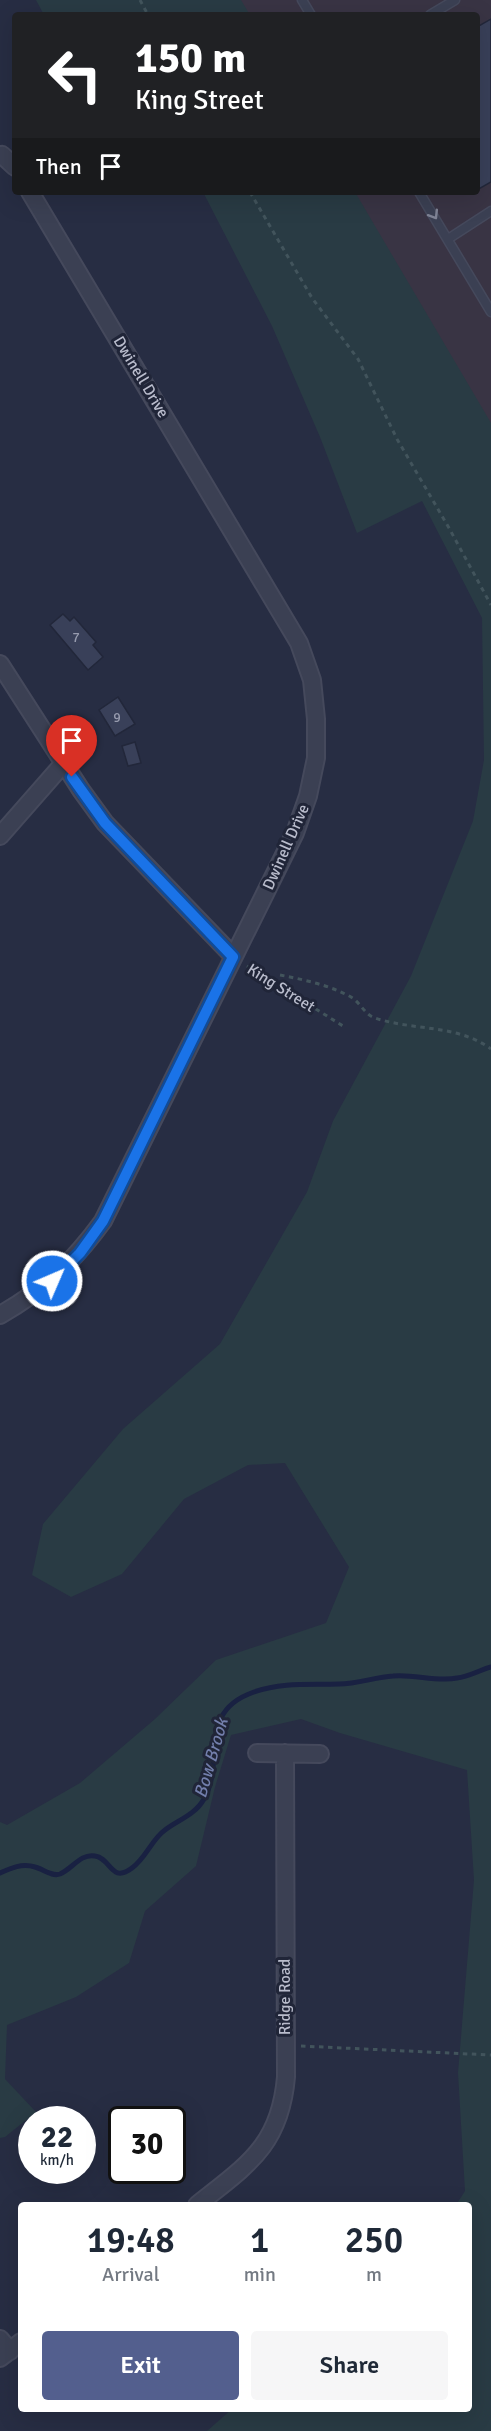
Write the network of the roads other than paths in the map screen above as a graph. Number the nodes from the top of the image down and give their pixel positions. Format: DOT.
graph roads {
  1 [pos="455,0"];
  2 [pos="435,12"];
  3 [pos="32,195"];
  4 [pos="421,195"];
  5 [pos="491,212"];
  6 [pos="448,239"];
  7 [pos="491,312"];
  8 [pos="0,664"];
  9 [pos="64,763"];
  10 [pos="0,836"];
  11 [pos="233,957"];
  12 [pos="0,1315"];
  13 [pos="256,1753"];
  14 [pos="285,1753"];
  15 [pos="320,1754"];
  16 [pos="200,2202"];
  1 -- 2 [label="lane"];
  3 -- 11 [label="street, Dwinell Drive"];
  4 -- 6 [label="lane, one-way"];
  5 -- 6 [label="lane"];
  6 -- 7 [label="lane"];
  8 -- 9 [label="street, King Street"];
  9 -- 10 [label="street"];
  9 -- 11 [label="street, King Street"];
  11 -- 12 [label="street, Dwinell Drive"];
  13 -- 14 [label="street"];
  14 -- 15 [label="street"];
  14 -- 16 [label="street, Ridge Road"];
}
